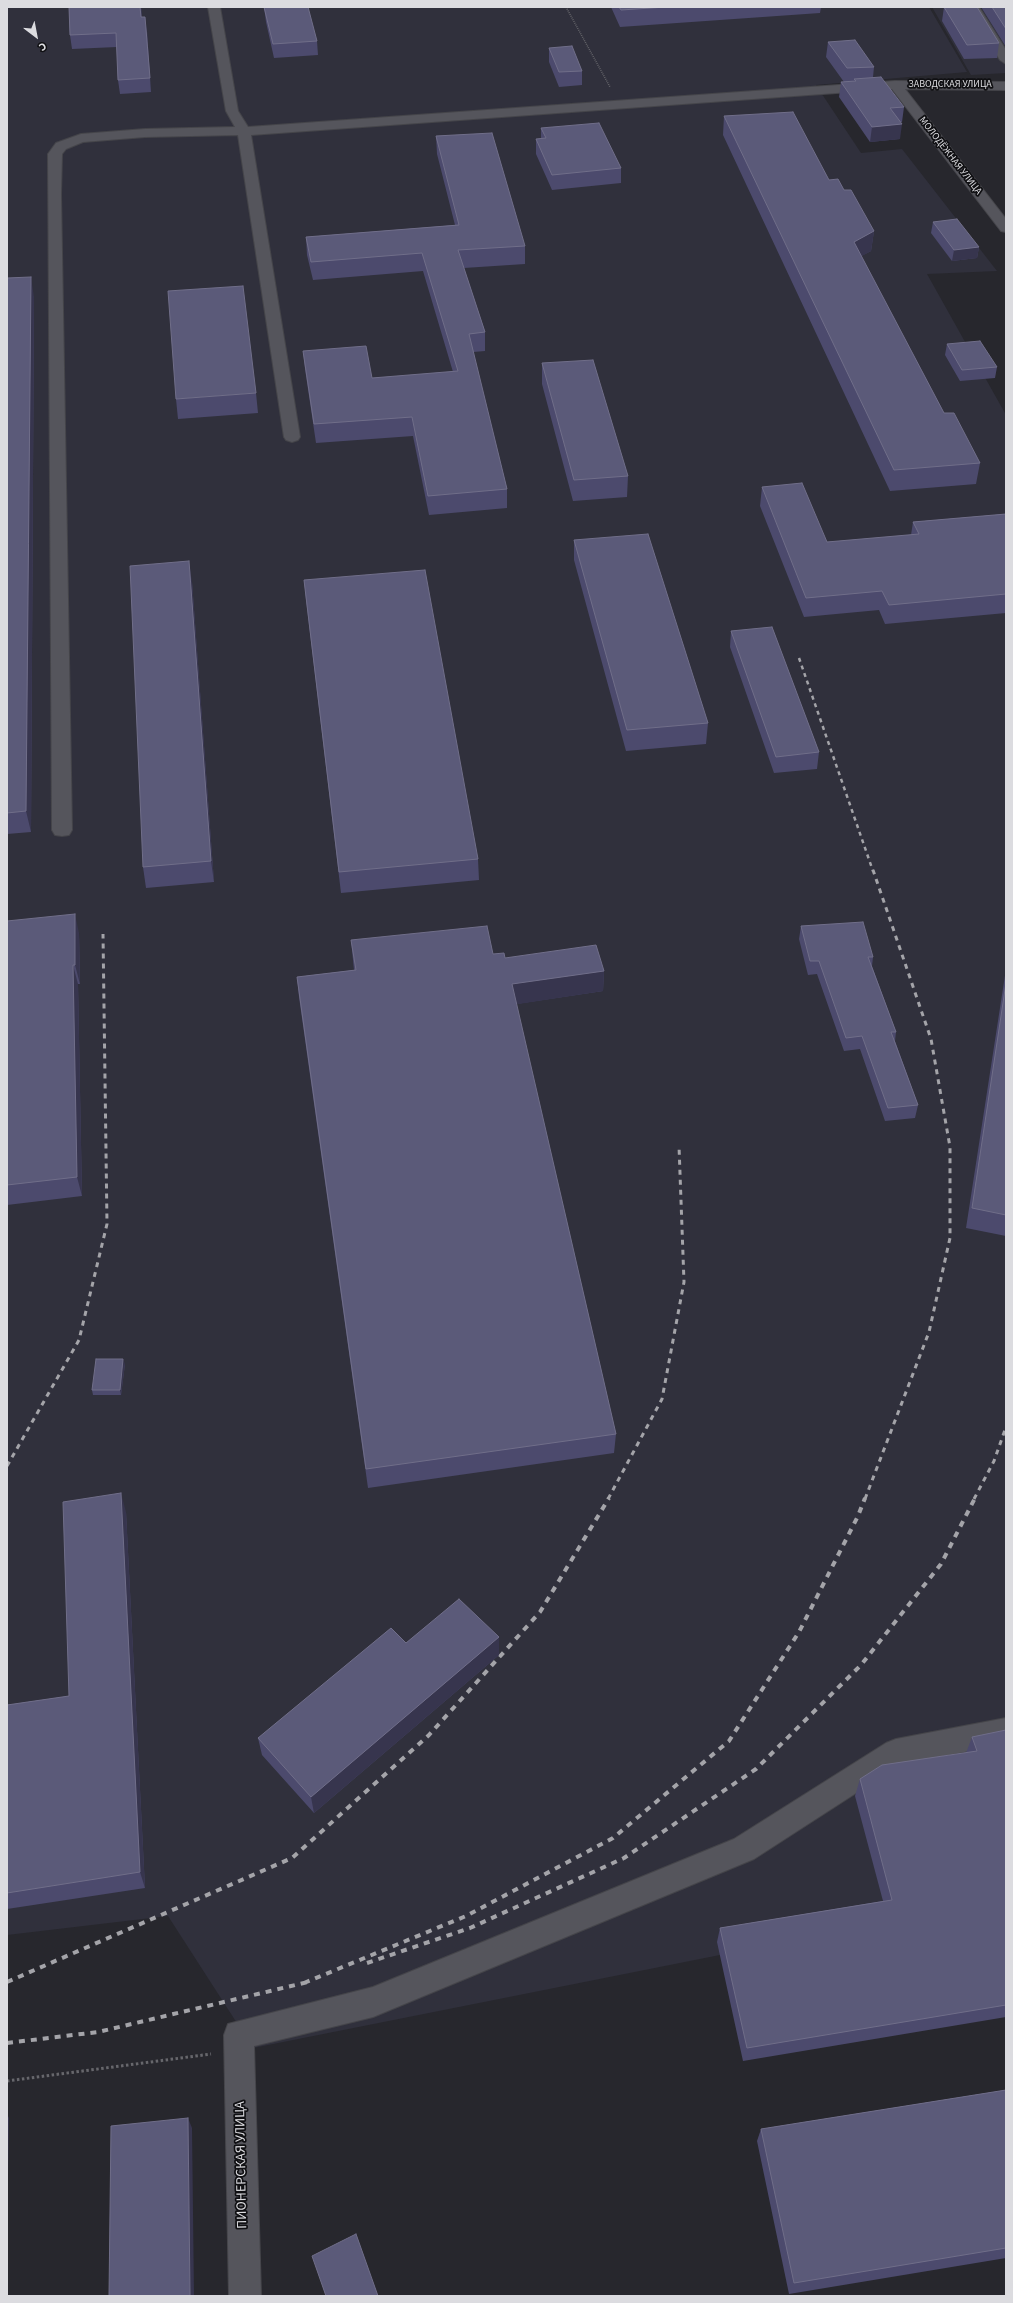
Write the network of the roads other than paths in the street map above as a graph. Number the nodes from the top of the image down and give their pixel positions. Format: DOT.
graph roads {
  1 [pos="214,7"];
  2 [pos="973,7"];
  3 [pos="1000,40"];
  4 [pos="1006,60"];
  5 [pos="895,85"];
  6 [pos="1006,86"];
  7 [pos="244,130"];
  8 [pos="1006,228"];
  9 [pos="292,437"];
  10 [pos="62,830"];
  11 [pos="1006,1732"];
  12 [pos="244,2296"];
  1 -- 7 [label="street"];
  2 -- 3 [label="street"];
  3 -- 4 [label="street"];
  5 -- 6 [label="street, ЗАВОДСКАЯ УЛИЦА"];
  5 -- 7 [label="street, ЗАВОДСКАЯ УЛИЦА"];
  5 -- 8 [label="street, МОЛОДЁЖНАЯ УЛИЦА"];
  7 -- 9 [label="street"];
  7 -- 10 [label="street, ЗАВОДСКАЯ УЛИЦА"];
  11 -- 12 [label="street, ПИОНЕРСКАЯ УЛИЦА"];
}
